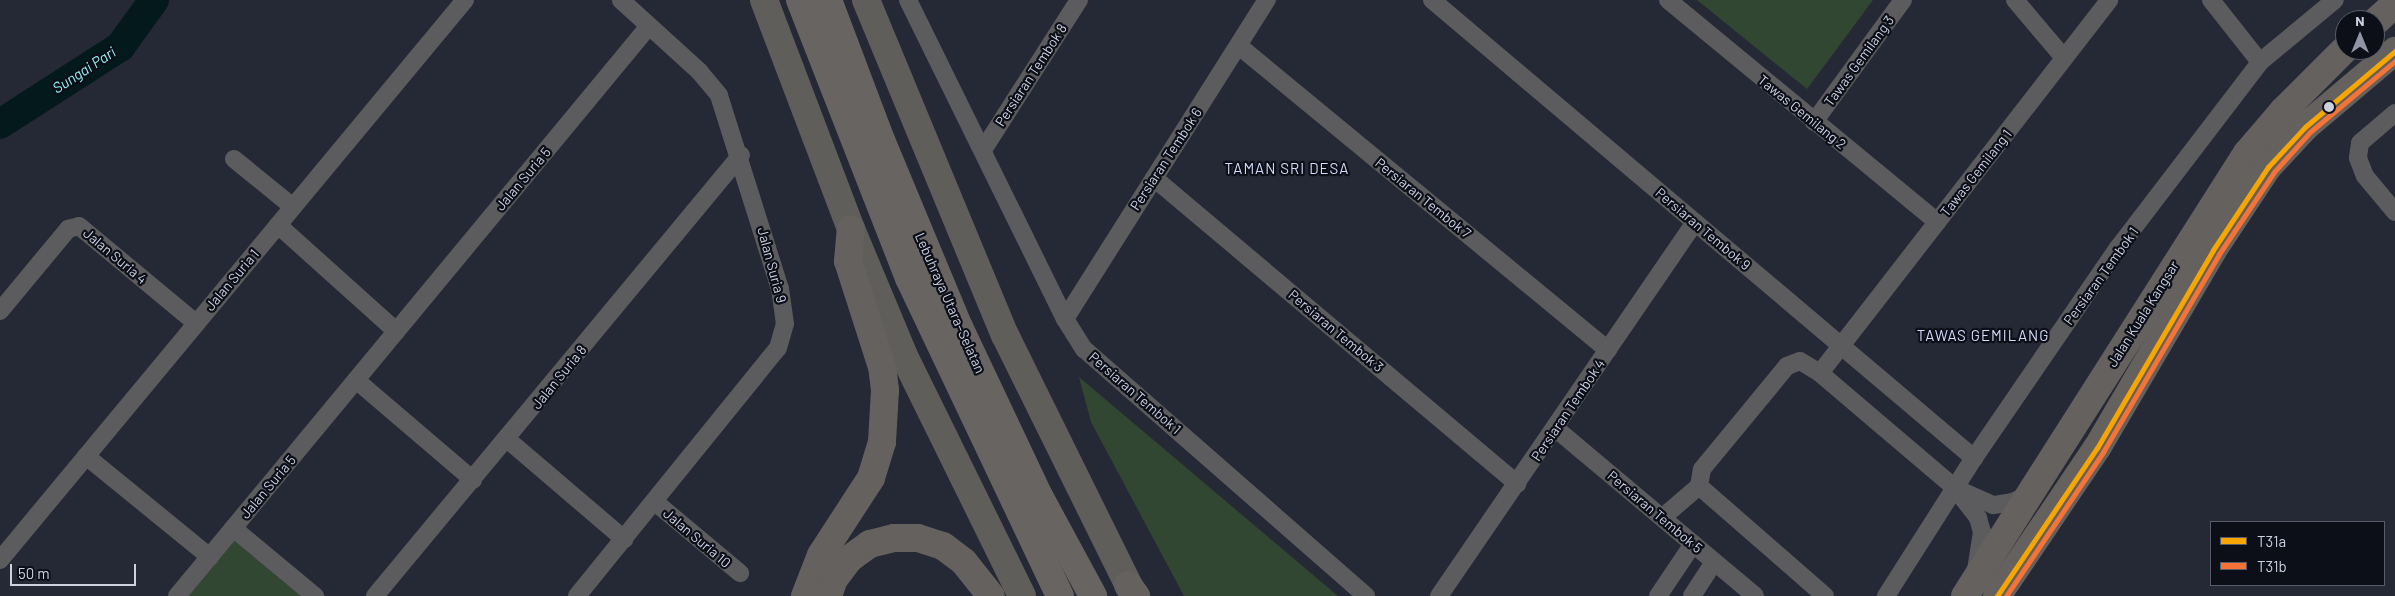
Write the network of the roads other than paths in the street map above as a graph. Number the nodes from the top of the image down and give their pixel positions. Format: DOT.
graph roads {
  1 [pos="464,0"];
  2 [pos="621,0"];
  3 [pos="764,0"];
  4 [pos="800,0"];
  5 [pos="828,0"];
  6 [pos="866,0"];
  7 [pos="908,0"];
  8 [pos="1079,0"];
  9 [pos="1267,0"];
  10 [pos="1668,0"];
  11 [pos="1903,0"];
  12 [pos="2015,0"];
  13 [pos="2110,0"];
  14 [pos="2210,0"];
  15 [pos="2335,0"];
  16 [pos="1438,2"];
  17 [pos="649,26"];
  18 [pos="1239,46"];
  19 [pos="2395,51"];
  20 [pos="2064,58"];
  21 [pos="2335,59"];
  22 [pos="2260,62"];
  23 [pos="2395,113"];
  24 [pos="1814,122"];
  25 [pos="983,150"];
  26 [pos="741,155"];
  27 [pos="234,159"];
  28 [pos="1154,178"];
  29 [pos="293,207"];
  30 [pos="2395,212"];
  31 [pos="1695,222"];
  32 [pos="1937,222"];
  33 [pos="278,225"];
  34 [pos="851,229"];
  35 [pos="0,311"];
  36 [pos="1065,319"];
  37 [pos="196,323"];
  38 [pos="396,332"];
  39 [pos="1842,346"];
  40 [pos="1608,350"];
  41 [pos="1820,374"];
  42 [pos="356,380"];
  43 [pos="1555,428"];
  44 [pos="508,440"];
  45 [pos="86,456"];
  46 [pos="1974,458"];
  47 [pos="473,480"];
  48 [pos="1517,484"];
  49 [pos="1699,486"];
  50 [pos="1955,488"];
  51 [pos="2032,493"];
  52 [pos="655,502"];
  53 [pos="1663,517"];
  54 [pos="233,528"];
  55 [pos="624,539"];
  56 [pos="1693,544"];
  57 [pos="210,557"];
  58 [pos="0,560"];
  59 [pos="1714,562"];
  60 [pos="740,573"];
  61 [pos="1133,592"];
  62 [pos="1968,592"];
  63 [pos="177,596"];
  64 [pos="315,596"];
  65 [pos="375,596"];
  66 [pos="577,596"];
  67 [pos="805,596"];
  68 [pos="828,596"];
  69 [pos="991,596"];
  70 [pos="1022,596"];
  71 [pos="1060,596"];
  72 [pos="1093,596"];
  73 [pos="1366,596"];
  74 [pos="1439,596"];
  75 [pos="1658,596"];
  76 [pos="1692,596"];
  77 [pos="1755,596"];
  78 [pos="1825,596"];
  79 [pos="1886,596"];
  80 [pos="1997,596"];
  1 -- 29 [label="street, Jalan Suria 1"];
  2 -- 17 [label="street, Jalan Suria 9"];
  3 -- 34 [label="main road"];
  4 -- 71 [label="highway, Lebuhraya Utara–Selatan"];
  5 -- 72 [label="highway, Lebuhraya Utara–Selatan"];
  6 -- 61 [label="main road"];
  7 -- 25 [label="street, Persiaran Tembok 1"];
  8 -- 25 [label="street, Persiaran Tembok 8"];
  9 -- 18 [label="street, Persiaran Tembok 6"];
  10 -- 24 [label="street, Tawas Gemilang 2"];
  11 -- 24 [label="street, Tawas Gemilang 3"];
  12 -- 20 [label="street"];
  13 -- 20 [label="street, Tawas Gemilang 1"];
  14 -- 22 [label="street"];
  15 -- 22 [label="street, Persiaran Tembok 1"];
  16 -- 31 [label="street, Persiaran Tembok 9"];
  17 -- 26 [label="street, Jalan Suria 9"];
  17 -- 38 [label="street, Jalan Suria 5"];
  18 -- 28 [label="street, Persiaran Tembok 6"];
  18 -- 40 [label="street, Persiaran Tembok 7"];
  19 -- 80 [label="highway, Jalan Kuala Kangsar"];
  20 -- 32 [label="street, Tawas Gemilang 1"];
  21 -- 51 [label="highway, Jalan Kuala Kangsar"];
  22 -- 46 [label="street, Persiaran Tembok 1"];
  23 -- 30 [label="street"];
  24 -- 32 [label="street, Tawas Gemilang 2"];
  25 -- 36 [label="street, Persiaran Tembok 1"];
  26 -- 44 [label="street, Jalan Suria 8"];
  26 -- 52 [label="street, Jalan Suria 9"];
  27 -- 29 [label="street"];
  28 -- 36 [label="street, Persiaran Tembok 6"];
  28 -- 48 [label="street, Persiaran Tembok 3"];
  29 -- 33 [label="street, Jalan Suria 1"];
  31 -- 39 [label="street, Persiaran Tembok 9"];
  31 -- 40 [label="street, Persiaran Tembok 4"];
  32 -- 39 [label="street, Tawas Gemilang 1"];
  33 -- 37 [label="street, Jalan Suria 1"];
  33 -- 38 [label="street"];
  34 -- 67 [label="highway"];
  34 -- 70 [label="main road"];
  35 -- 37 [label="street, Jalan Suria 4"];
  36 -- 73 [label="street, Persiaran Tembok 1"];
  37 -- 45 [label="street, Jalan Suria 1"];
  38 -- 42 [label="street, Jalan Suria 5"];
  39 -- 41 [label="street, Tawas Gemilang 1"];
  39 -- 46 [label="street, Persiaran Tembok 9"];
  40 -- 43 [label="street, Persiaran Tembok 4"];
  41 -- 49 [label="street"];
  41 -- 50 [label="street"];
  42 -- 47 [label="street"];
  42 -- 54 [label="street, Jalan Suria 5"];
  43 -- 48 [label="street, Persiaran Tembok 4"];
  43 -- 53 [label="street, Persiaran Tembok 5"];
  44 -- 47 [label="street, Jalan Suria 8"];
  44 -- 55 [label="street"];
  45 -- 57 [label="street"];
  45 -- 58 [label="street, Jalan Suria 1"];
  46 -- 50 [label="street, Persiaran Tembok 1"];
  47 -- 65 [label="street, Jalan Suria 8"];
  48 -- 74 [label="street, Persiaran Tembok 4"];
  49 -- 53 [label="street"];
  49 -- 78 [label="street"];
  50 -- 51 [label="street"];
  50 -- 62 [label="street"];
  50 -- 79 [label="street, Persiaran Tembok 1"];
  51 -- 62 [label="highway, Jalan Kuala Kangsar"];
  52 -- 55 [label="street, Jalan Suria 9"];
  52 -- 60 [label="street, Jalan Suria 10"];
  53 -- 56 [label="street, Persiaran Tembok 5"];
  54 -- 57 [label="street, Jalan Suria 5"];
  54 -- 64 [label="street"];
  55 -- 66 [label="street, Jalan Suria 9"];
  56 -- 59 [label="street, Persiaran Tembok 5"];
  56 -- 75 [label="street"];
  57 -- 63 [label="street, Jalan Suria 5"];
  59 -- 76 [label="street"];
  59 -- 77 [label="street, Persiaran Tembok 5"];
  68 -- 69 [label="highway"];
}
